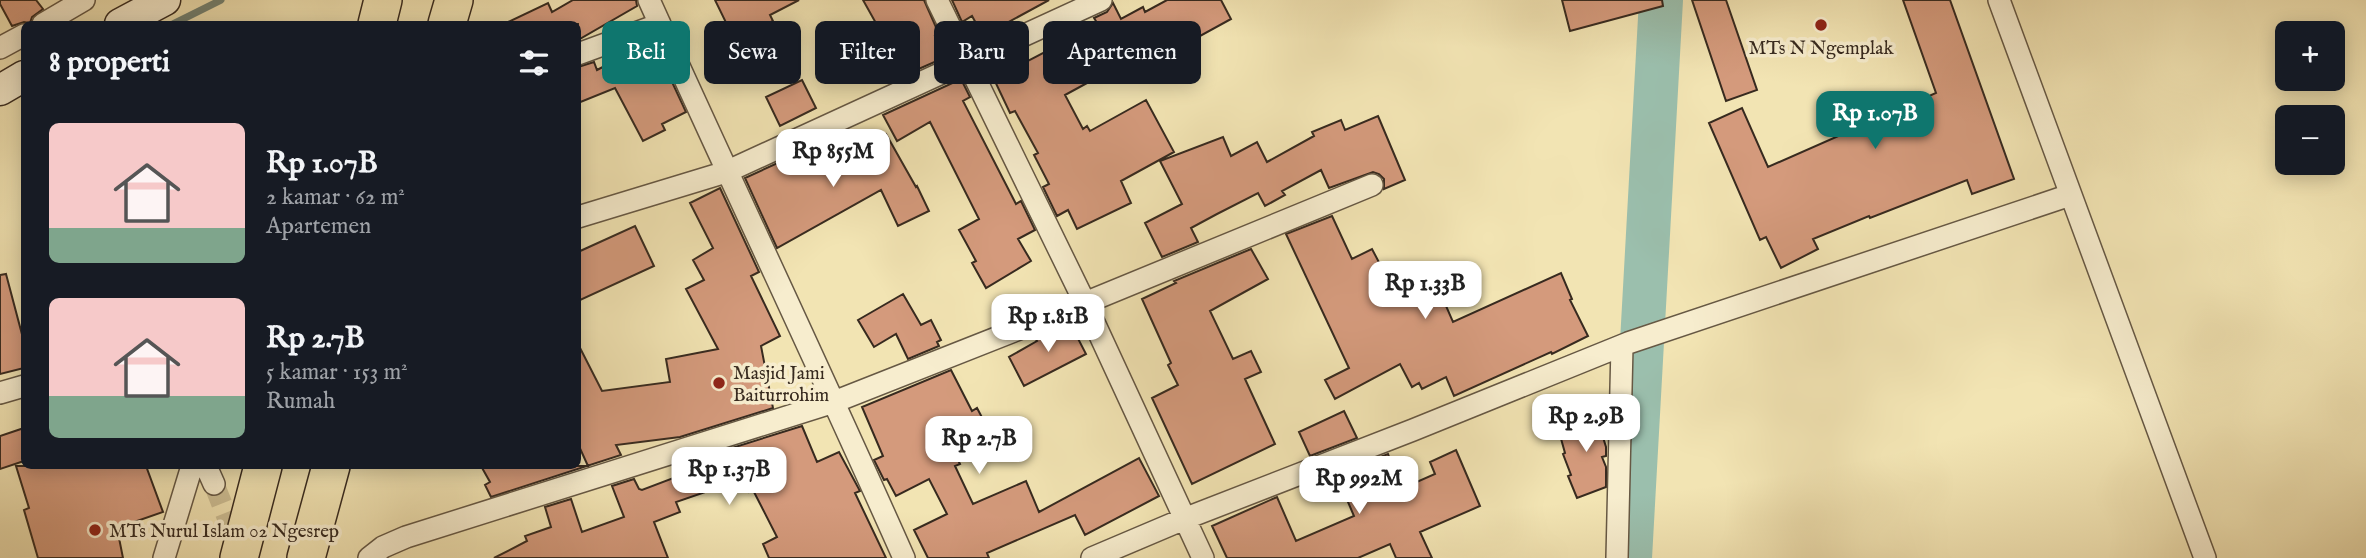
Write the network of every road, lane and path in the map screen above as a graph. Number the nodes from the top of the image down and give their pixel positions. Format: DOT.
graph roads {
  1 [pos="84,0"];
  2 [pos="165,0"];
  3 [pos="383,0"];
  4 [pos="454,0"];
  5 [pos="649,0"];
  6 [pos="937,0"];
  7 [pos="1101,0"];
  8 [pos="1999,0"];
  9 [pos="60,7"];
  10 [pos="46,21"];
  11 [pos="126,21"];
  12 [pos="378,21"];
  13 [pos="448,21"];
  14 [pos="659,21"];
  15 [pos="948,21"];
  16 [pos="1029,33"];
  17 [pos="21,37"];
  18 [pos="602,45"];
  19 [pos="0,48"];
  20 [pos="581,53"];
  21 [pos="934,77"];
  22 [pos="21,78"];
  23 [pos="687,84"];
  24 [pos="979,84"];
  25 [pos="0,89"];
  26 [pos="726,172"];
  27 [pos="1372,185"];
  28 [pos="2070,195"];
  29 [pos="581,216"];
  30 [pos="1085,303"];
  31 [pos="1625,345"];
  32 [pos="21,387"];
  33 [pos="0,393"];
  34 [pos="834,401"];
  35 [pos="191,469"];
  36 [pos="262,469"];
  37 [pos="330,469"];
  38 [pos="1184,519"];
  39 [pos="164,558"];
  40 [pos="239,558"];
  41 [pos="306,558"];
  42 [pos="369,558"];
  43 [pos="904,558"];
  44 [pos="1092,558"];
  45 [pos="1202,558"];
  46 [pos="1617,558"];
  47 [pos="2205,558"];
  1 -- 9 [label="street"];
  2 -- 11 [label="main road"];
  3 -- 12 [label="highway"];
  4 -- 13 [label="highway"];
  5 -- 14 [label="street"];
  6 -- 15 [label="street"];
  7 -- 16 [label="street"];
  8 -- 28 [label="street"];
  9 -- 10 [label="street"];
  17 -- 19 [label="street"];
  18 -- 20 [label="street"];
  21 -- 26 [label="street"];
  22 -- 25 [label="main road"];
  23 -- 26 [label="street"];
  24 -- 30 [label="street"];
  26 -- 29 [label="street"];
  26 -- 34 [label="street"];
  27 -- 30 [label="street"];
  28 -- 31 [label="street"];
  28 -- 47 [label="street"];
  30 -- 34 [label="street"];
  30 -- 38 [label="street"];
  31 -- 38 [label="street"];
  31 -- 46 [label="street"];
  32 -- 33 [label="street"];
  34 -- 42 [label="street"];
  34 -- 43 [label="street"];
  35 -- 39 [label="street"];
  36 -- 40 [label="highway"];
  37 -- 41 [label="highway"];
  38 -- 44 [label="street"];
  38 -- 45 [label="street"];
}
